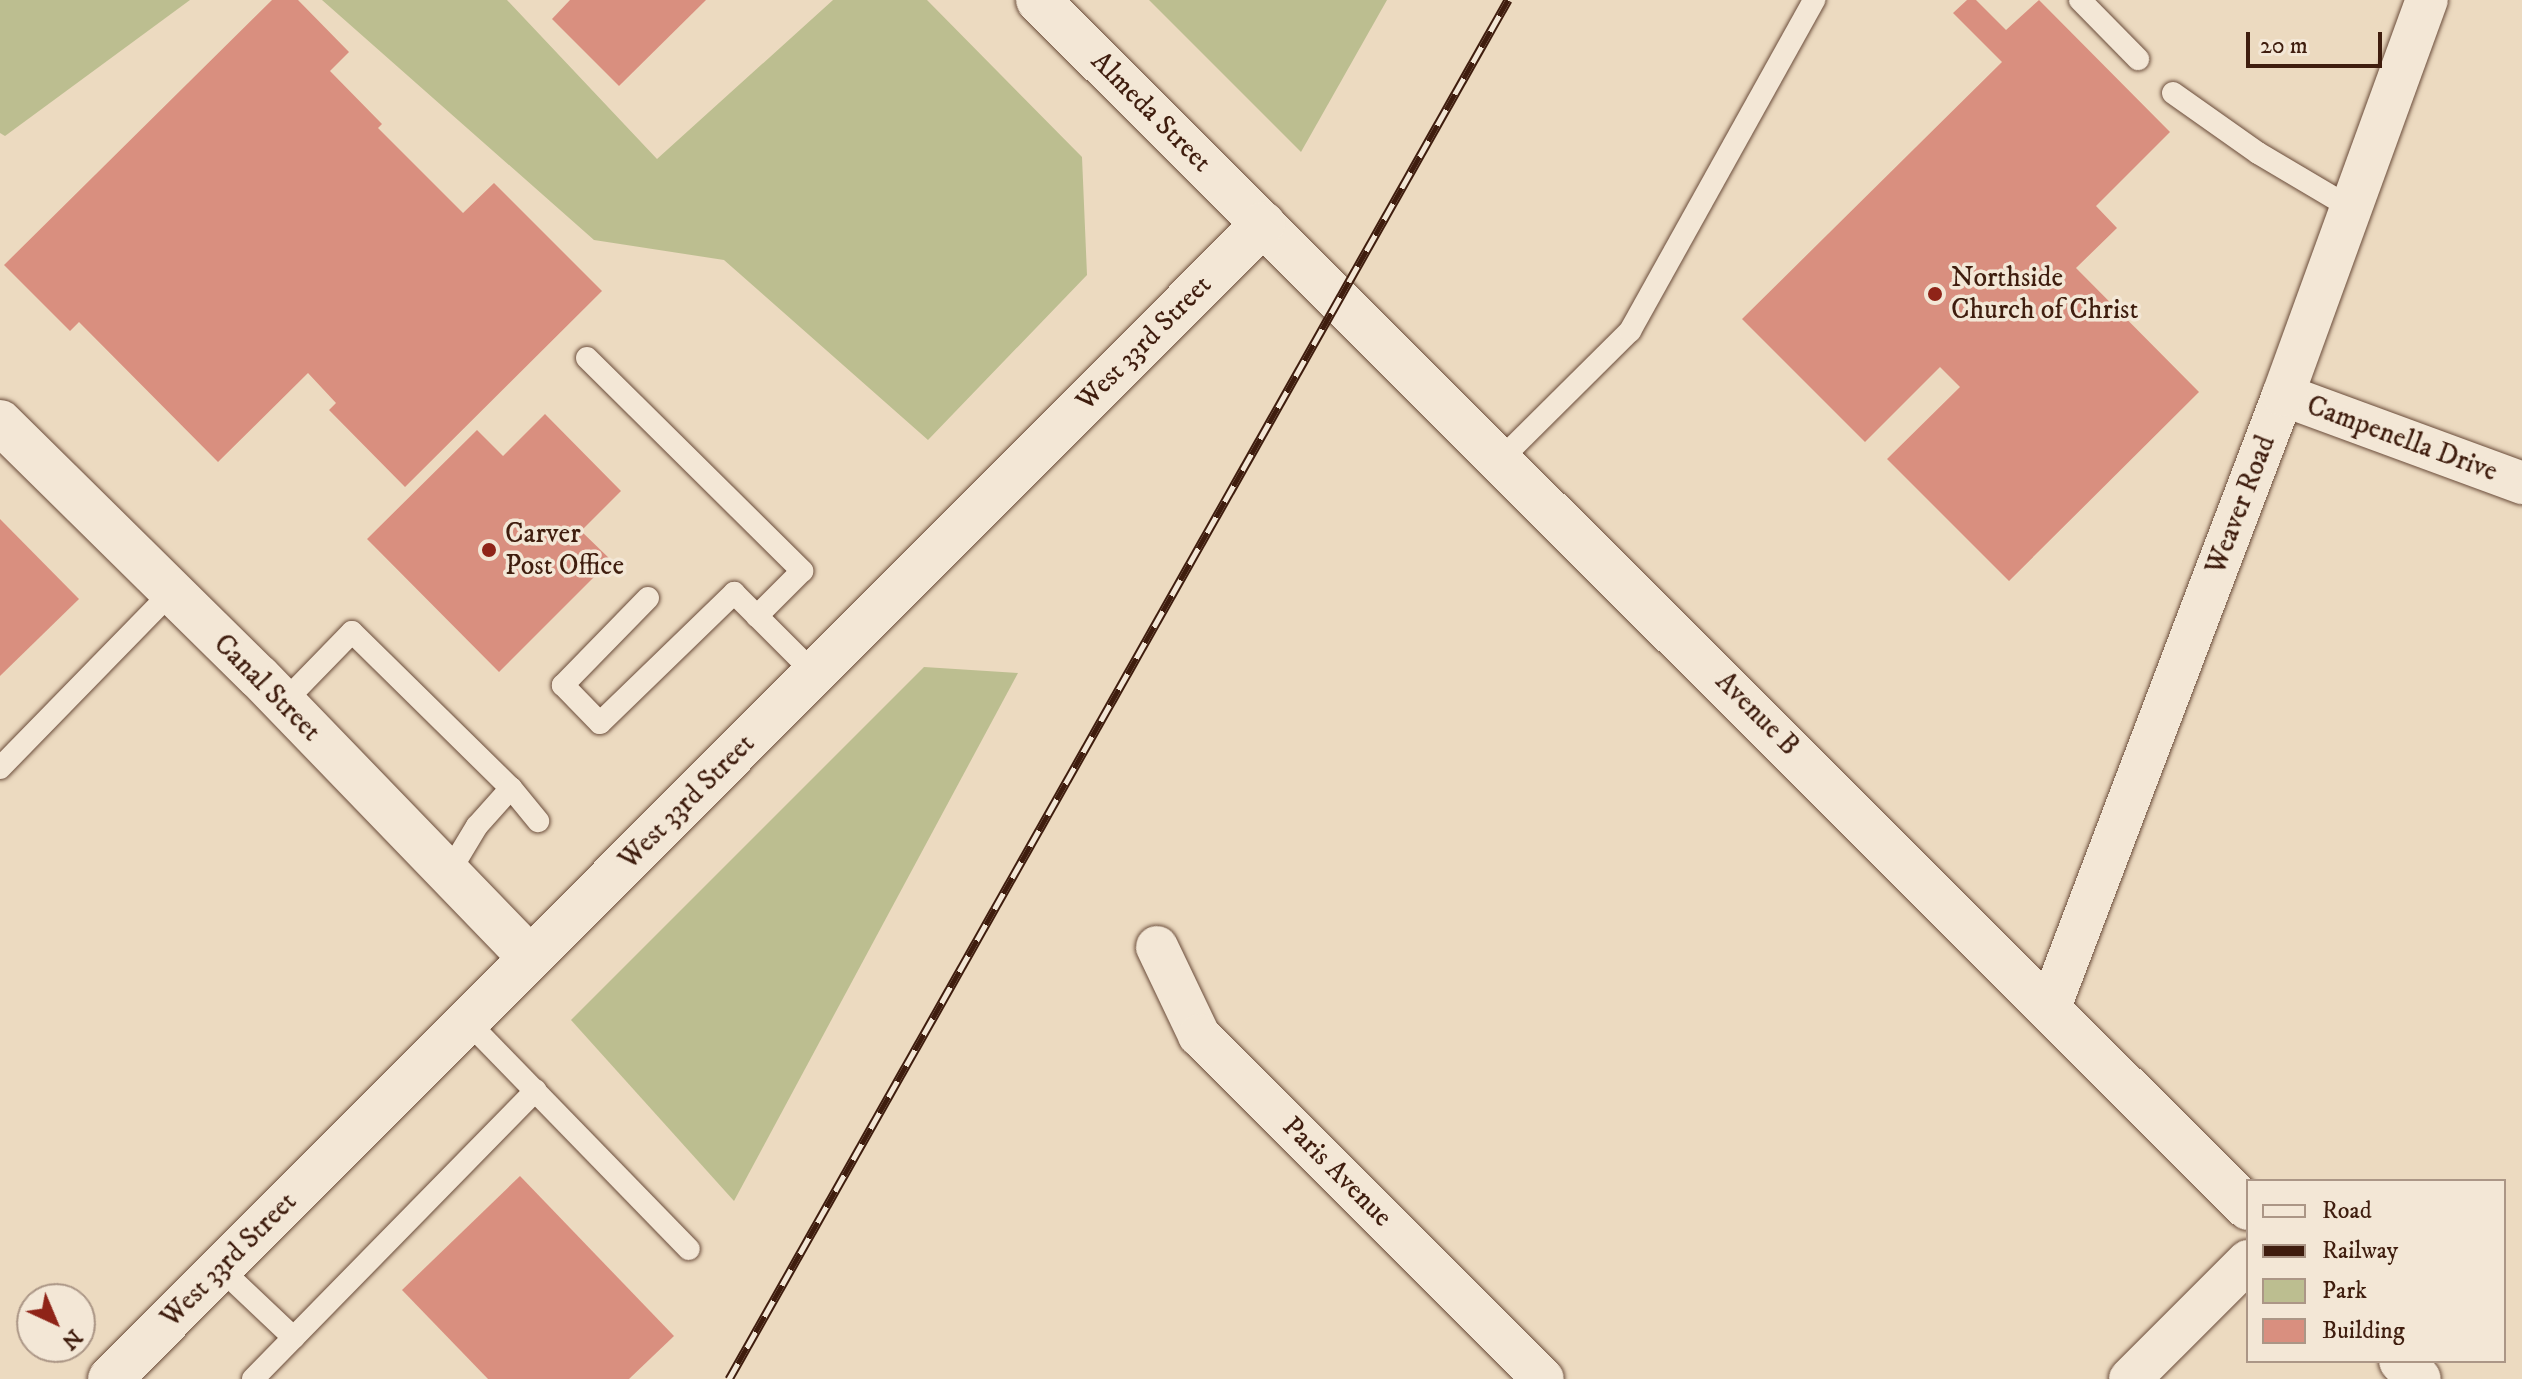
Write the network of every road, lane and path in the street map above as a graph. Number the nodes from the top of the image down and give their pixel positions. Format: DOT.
graph roads {
  1 [pos="1038,0"];
  2 [pos="1814,0"];
  3 [pos="2080,0"];
  4 [pos="2427,0"];
  5 [pos="2138,59"];
  6 [pos="2173,93"];
  7 [pos="2351,208"];
  8 [pos="1263,224"];
  9 [pos="587,358"];
  10 [pos="2283,395"];
  11 [pos="0,422"];
  12 [pos="1501,459"];
  13 [pos="2522,483"];
  14 [pos="172,592"];
  15 [pos="648,598"];
  16 [pos="757,616"];
  17 [pos="816,675"];
  18 [pos="283,703"];
  19 [pos="0,768"];
  20 [pos="511,788"];
  21 [pos="538,821"];
  22 [pos="448,874"];
  23 [pos="1157,947"];
  24 [pos="530,958"];
  25 [pos="2050,1007"];
  26 [pos="467,1021"];
  27 [pos="536,1090"];
  28 [pos="2246,1206"];
  29 [pos="689,1249"];
  30 [pos="2246,1263"];
  31 [pos="221,1269"];
  32 [pos="294,1338"];
  33 [pos="2403,1363"];
  34 [pos="110,1379"];
  35 [pos="253,1379"];
  36 [pos="1543,1379"];
  37 [pos="2130,1379"];
  38 [pos="2419,1379"];
  1 -- 8 [label="street, Almeda Street"];
  2 -- 12 [label="lane"];
  3 -- 5 [label="lane"];
  4 -- 7 [label="street, Weaver Road"];
  6 -- 7 [label="lane"];
  7 -- 10 [label="street, Weaver Road"];
  8 -- 12 [label="street, Avenue B"];
  8 -- 17 [label="street, West 33rd Street"];
  9 -- 16 [label="lane"];
  10 -- 13 [label="street, Campenella Drive"];
  10 -- 25 [label="street, Weaver Road"];
  11 -- 14 [label="street, Canal Street"];
  12 -- 25 [label="street, Avenue B"];
  14 -- 18 [label="street, Canal Street"];
  14 -- 19 [label="lane"];
  15 -- 16 [label="lane"];
  16 -- 17 [label="lane"];
  17 -- 24 [label="street, West 33rd Street"];
  18 -- 20 [label="lane"];
  18 -- 22 [label="street, Canal Street"];
  20 -- 21 [label="lane"];
  20 -- 22 [label="lane"];
  22 -- 24 [label="street, Canal Street"];
  23 -- 36 [label="street, Paris Avenue"];
  24 -- 26 [label="street, West 33rd Street"];
  25 -- 28 [label="street, Avenue B"];
  26 -- 27 [label="lane"];
  26 -- 31 [label="street, West 33rd Street"];
  27 -- 29 [label="lane"];
  27 -- 32 [label="lane"];
  30 -- 37 [label="street"];
  31 -- 32 [label="lane"];
  31 -- 34 [label="street, West 33rd Street"];
  32 -- 35 [label="lane"];
  33 -- 38 [label="street"];
}
